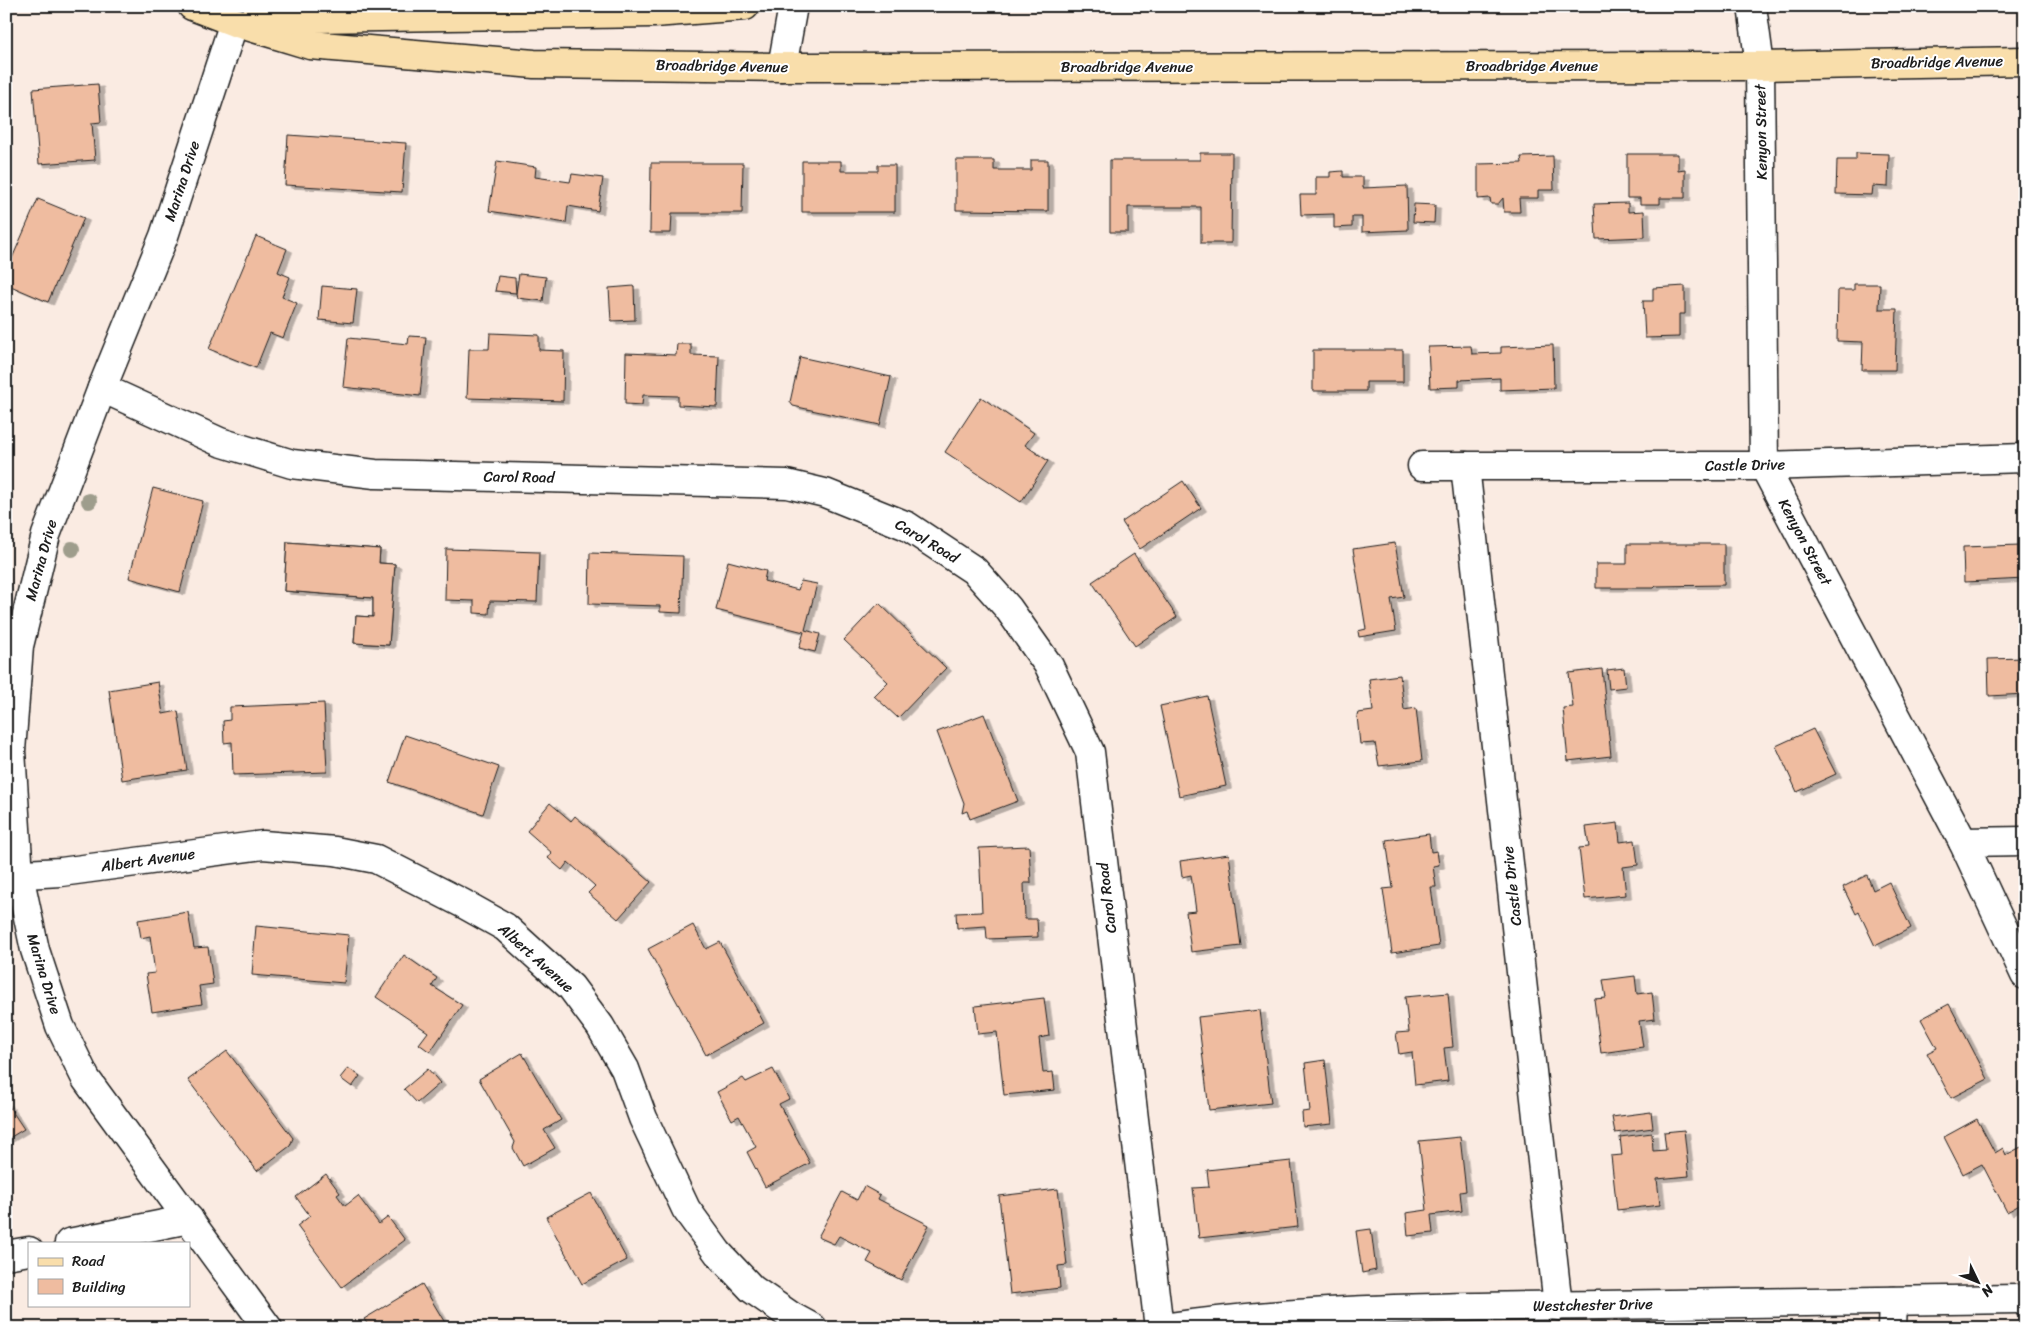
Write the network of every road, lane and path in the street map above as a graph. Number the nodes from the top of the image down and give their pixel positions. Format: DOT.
graph roads {
  1 [pos="192,6"];
  2 [pos="745,6"];
  3 [pos="793,6"];
  4 [pos="1752,6"];
  5 [pos="234,22"];
  6 [pos="2025,61"];
  7 [pos="1760,66"];
  8 [pos="782,67"];
  9 [pos="102,388"];
  10 [pos="2025,458"];
  11 [pos="1422,466"];
  12 [pos="1465,466"];
  13 [pos="1764,466"];
  14 [pos="2025,841"];
  15 [pos="1963,842"];
  16 [pos="13,875"];
  17 [pos="2025,975"];
  18 [pos="189,1219"];
  19 [pos="74,1242"];
  20 [pos="28,1251"];
  21 [pos="6,1255"];
  22 [pos="2025,1298"];
  23 [pos="1893,1301"];
  24 [pos="1558,1306"];
  25 [pos="1602,1316"];
  26 [pos="1472,1317"];
  27 [pos="268,1328"];
  28 [pos="813,1328"];
  29 [pos="1160,1328"];
  30 [pos="1892,1328"];
  1 -- 5 [label="main road, Broadbridge Avenue"];
  2 -- 5 [label="main road, Broadbridge Avenue"];
  3 -- 8 [label="street"];
  4 -- 7 [label="street, Kenyon Street"];
  5 -- 8 [label="main road, Broadbridge Avenue"];
  5 -- 9 [label="street, Marina Drive"];
  6 -- 7 [label="main road, Broadbridge Avenue"];
  7 -- 8 [label="main road, Broadbridge Avenue"];
  7 -- 13 [label="street, Kenyon Street"];
  9 -- 16 [label="street, Marina Drive"];
  9 -- 29 [label="street, Carol Road"];
  10 -- 13 [label="street, Castle Drive"];
  11 -- 12 [label="street, Castle Drive"];
  12 -- 13 [label="street, Castle Drive"];
  12 -- 24 [label="street, Castle Drive"];
  13 -- 15 [label="street, Kenyon Street"];
  14 -- 15 [label="street"];
  15 -- 17 [label="street, Kenyon Street"];
  16 -- 18 [label="street, Marina Drive"];
  16 -- 28 [label="street, Albert Avenue"];
  18 -- 19 [label="street"];
  18 -- 27 [label="street, Marina Drive"];
  20 -- 21 [label="street"];
  22 -- 23 [label="street, Westchester Drive"];
  23 -- 25 [label="street, Westchester Drive"];
  23 -- 30 [label="street"];
  24 -- 25 [label="street, Westchester Drive"];
  24 -- 26 [label="street, Westchester Drive"];
  26 -- 29 [label="street, Westchester Drive"];
}
